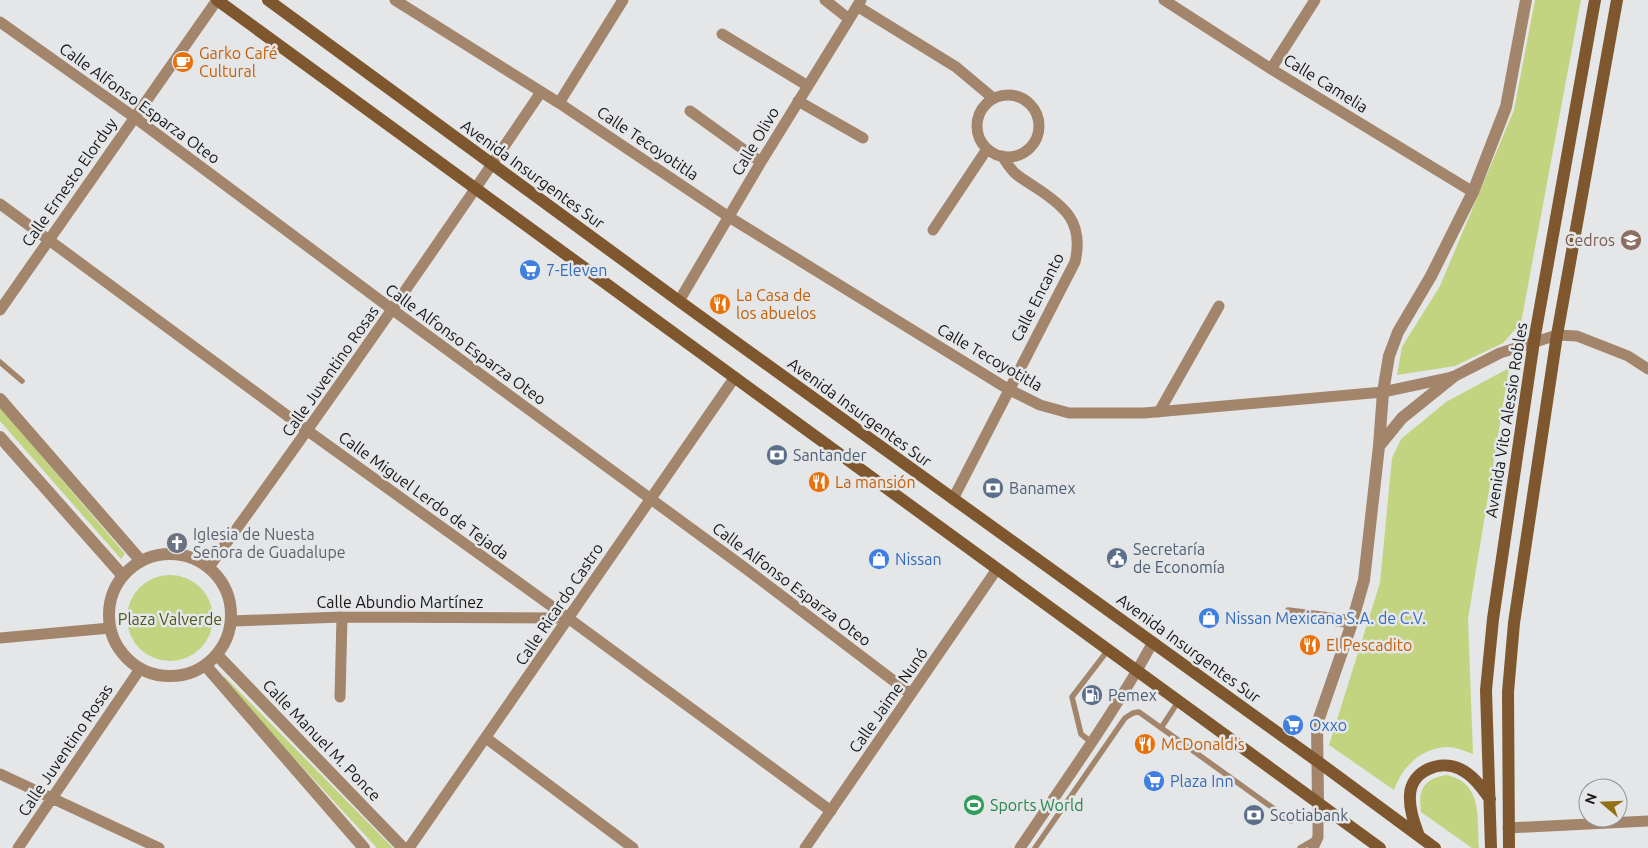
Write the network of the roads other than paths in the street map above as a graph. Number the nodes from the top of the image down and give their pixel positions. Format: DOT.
graph roads {
  1 [pos="217,0"];
  2 [pos="268,0"];
  3 [pos="395,0"];
  4 [pos="623,0"];
  5 [pos="825,0"];
  6 [pos="1164,0"];
  7 [pos="1315,0"];
  8 [pos="1526,0"];
  9 [pos="1595,0"];
  10 [pos="1615,0"];
  11 [pos="859,3"];
  12 [pos="412,5"];
  13 [pos="849,18"];
  14 [pos="0,22"];
  15 [pos="722,34"];
  16 [pos="1271,68"];
  17 [pos="808,86"];
  18 [pos="541,92"];
  19 [pos="993,98"];
  20 [pos="798,101"];
  21 [pos="560,103"];
  22 [pos="690,111"];
  23 [pos="134,117"];
  24 [pos="863,138"];
  25 [pos="987,149"];
  26 [pos="1002,156"];
  27 [pos="761,162"];
  28 [pos="492,164"];
  29 [pos="476,189"];
  30 [pos="1473,192"];
  31 [pos="0,204"];
  32 [pos="729,217"];
  33 [pos="933,230"];
  34 [pos="50,239"];
  35 [pos="679,301"];
  36 [pos="1220,306"];
  37 [pos="0,310"];
  38 [pos="393,310"];
  39 [pos="1557,335"];
  40 [pos="1534,341"];
  41 [pos="0,362"];
  42 [pos="1648,368"];
  43 [pos="1453,377"];
  44 [pos="734,378"];
  45 [pos="22,382"];
  46 [pos="1008,390"];
  47 [pos="1383,392"];
  48 [pos="0,399"];
  49 [pos="1159,412"];
  50 [pos="308,431"];
  51 [pos="0,436"];
  52 [pos="1379,446"];
  53 [pos="954,499"];
  54 [pos="650,500"];
  55 [pos="141,561"];
  56 [pos="209,567"];
  57 [pos="997,570"];
  58 [pos="123,576"];
  59 [pos="1287,612"];
  60 [pos="342,616"];
  61 [pos="568,618"];
  62 [pos="232,620"];
  63 [pos="1352,622"];
  64 [pos="110,628"];
  65 [pos="0,638"];
  66 [pos="1153,642"];
  67 [pos="1108,650"];
  68 [pos="217,655"];
  69 [pos="206,666"];
  70 [pos="140,669"];
  71 [pos="1137,672"];
  72 [pos="911,694"];
  73 [pos="340,697"];
  74 [pos="1178,702"];
  75 [pos="1161,728"];
  76 [pos="486,738"];
  77 [pos="1092,742"];
  78 [pos="1317,761"];
  79 [pos="0,774"];
  80 [pos="52,798"];
  81 [pos="1490,799"];
  82 [pos="1318,803"];
  83 [pos="830,811"];
  84 [pos="1291,821"];
  85 [pos="1648,822"];
  86 [pos="1508,828"];
  87 [pos="1419,836"];
  88 [pos="1318,837"];
  89 [pos="18,848"];
  90 [pos="159,848"];
  91 [pos="364,848"];
  92 [pos="403,848"];
  93 [pos="410,848"];
  94 [pos="633,848"];
  95 [pos="805,848"];
  96 [pos="1020,848"];
  97 [pos="1035,848"];
  98 [pos="1300,848"];
  99 [pos="1313,848"];
  100 [pos="1380,848"];
  101 [pos="1435,848"];
  102 [pos="1491,848"];
  103 [pos="1509,848"];
  1 -- 23 [label="street, Calle Ernesto Elorduy"];
  1 -- 29 [label="main road"];
  2 -- 28 [label="main road, Avenida Insurgentes Sur"];
  3 -- 12 [label="street, Calle Tecoyotitla"];
  4 -- 21 [label="street"];
  5 -- 13 [label="street"];
  6 -- 16 [label="street, Calle Camelia"];
  7 -- 16 [label="street"];
  8 -- 30 [label="street"];
  9 -- 40 [label="main road, Avenida Vito Alessio Robles"];
  10 -- 39 [label="main road"];
  11 -- 13 [label="street, Calle Olivo"];
  11 -- 19 [label="street"];
  12 -- 18 [label="street, Calle Tecoyotitla"];
  13 -- 17 [label="street, Calle Olivo"];
  14 -- 23 [label="street, Calle Alfonso Esparza Oteo"];
  15 -- 17 [label="street"];
  16 -- 30 [label="street, Calle Camelia"];
  17 -- 20 [label="street, Calle Olivo"];
  18 -- 21 [label="street, Calle Tecoyotitla"];
  18 -- 28 [label="street, Calle Juventino Rosas"];
  19 -- 25 [label="street"];
  19 -- 26 [label="street"];
  20 -- 24 [label="street"];
  20 -- 27 [label="street, Calle Olivo"];
  21 -- 32 [label="street, Calle Tecoyotitla"];
  22 -- 27 [label="street"];
  23 -- 34 [label="street, Calle Ernesto Elorduy"];
  23 -- 38 [label="street, Calle Alfonso Esparza Oteo"];
  25 -- 26 [label="street"];
  25 -- 33 [label="street"];
  26 -- 46 [label="street, Calle Encanto"];
  27 -- 32 [label="street, Calle Olivo"];
  28 -- 29 [label="street, Calle Juventino Rosas"];
  28 -- 35 [label="main road, Avenida Insurgentes Sur"];
  29 -- 38 [label="street, Calle Juventino Rosas"];
  29 -- 44 [label="main road"];
  30 -- 47 [label="street"];
  31 -- 34 [label="street, Calle Miguel Lerdo de Tejada"];
  32 -- 35 [label="street, Calle Olivo"];
  32 -- 46 [label="street, Calle Tecoyotitla"];
  34 -- 37 [label="street, Calle Ernesto Elorduy"];
  34 -- 50 [label="street, Calle Miguel Lerdo de Tejada"];
  35 -- 53 [label="main road, Avenida Insurgentes Sur"];
  36 -- 49 [label="street"];
  38 -- 50 [label="street, Calle Juventino Rosas"];
  38 -- 54 [label="street, Calle Alfonso Esparza Oteo"];
  39 -- 40 [label="street, Calle Tecoyotitla"];
  39 -- 42 [label="street, Calle Tecoyotitla"];
  39 -- 86 [label="main road"];
  40 -- 43 [label="street, Calle Tecoyotitla"];
  40 -- 81 [label="main road, Avenida Vito Alessio Robles"];
  41 -- 45 [label="lane"];
  43 -- 47 [label="street, Calle Tecoyotitla"];
  43 -- 52 [label="street"];
  44 -- 54 [label="street, Calle Ricardo Castro"];
  44 -- 57 [label="main road"];
  46 -- 49 [label="street, Calle Tecoyotitla"];
  46 -- 53 [label="street, Calle Encanto"];
  47 -- 49 [label="street, Calle Tecoyotitla"];
  47 -- 52 [label="street"];
  48 -- 55 [label="street"];
  50 -- 56 [label="street, Calle Juventino Rosas"];
  50 -- 61 [label="street, Calle Miguel Lerdo de Tejada"];
  51 -- 58 [label="street"];
  52 -- 63 [label="street"];
  53 -- 66 [label="main road, Avenida Insurgentes Sur"];
  54 -- 61 [label="street, Calle Ricardo Castro"];
  54 -- 72 [label="street, Calle Alfonso Esparza Oteo"];
  55 -- 56 [label="street"];
  55 -- 58 [label="street"];
  56 -- 62 [label="street"];
  57 -- 67 [label="main road"];
  57 -- 72 [label="street, Calle Jaime Nunó"];
  58 -- 64 [label="street"];
  59 -- 63 [label="lane"];
  60 -- 61 [label="street, Calle Abundio Martínez"];
  60 -- 62 [label="street, Calle Abundio Martínez"];
  60 -- 73 [label="street"];
  61 -- 76 [label="street, Calle Ricardo Castro"];
  61 -- 83 [label="street, Calle Miguel Lerdo de Tejada"];
  62 -- 68 [label="street"];
  63 -- 78 [label="street"];
  64 -- 65 [label="street"];
  64 -- 70 [label="street"];
  66 -- 71 [label="street"];
  66 -- 78 [label="main road, Avenida Insurgentes Sur"];
  67 -- 71 [label="main road"];
  67 -- 77 [label="lane"];
  68 -- 69 [label="street"];
  68 -- 92 [label="street, Calle Manuel M. Ponce"];
  69 -- 70 [label="street"];
  69 -- 91 [label="street"];
  70 -- 80 [label="street, Calle Juventino Rosas"];
  71 -- 74 [label="main road"];
  71 -- 77 [label="street"];
  72 -- 83 [label="street, Calle Jaime Nunó"];
  74 -- 75 [label="lane"];
  74 -- 82 [label="main road"];
  75 -- 84 [label="lane"];
  75 -- 97 [label="lane"];
  76 -- 93 [label="street, Calle Ricardo Castro"];
  76 -- 94 [label="street"];
  77 -- 96 [label="street"];
  78 -- 82 [label="street"];
  78 -- 87 [label="main road, Avenida Insurgentes Sur"];
  79 -- 80 [label="street"];
  80 -- 89 [label="street, Calle Juventino Rosas"];
  80 -- 90 [label="street"];
  81 -- 87 [label="main road"];
  81 -- 102 [label="main road, Avenida Vito Alessio Robles"];
  82 -- 88 [label="street"];
  82 -- 100 [label="main road"];
  83 -- 95 [label="street, Calle Jaime Nunó"];
  85 -- 86 [label="street"];
  86 -- 103 [label="main road"];
  87 -- 101 [label="main road, Avenida Insurgentes Sur"];
  88 -- 98 [label="lane"];
  88 -- 99 [label="street"];
}
